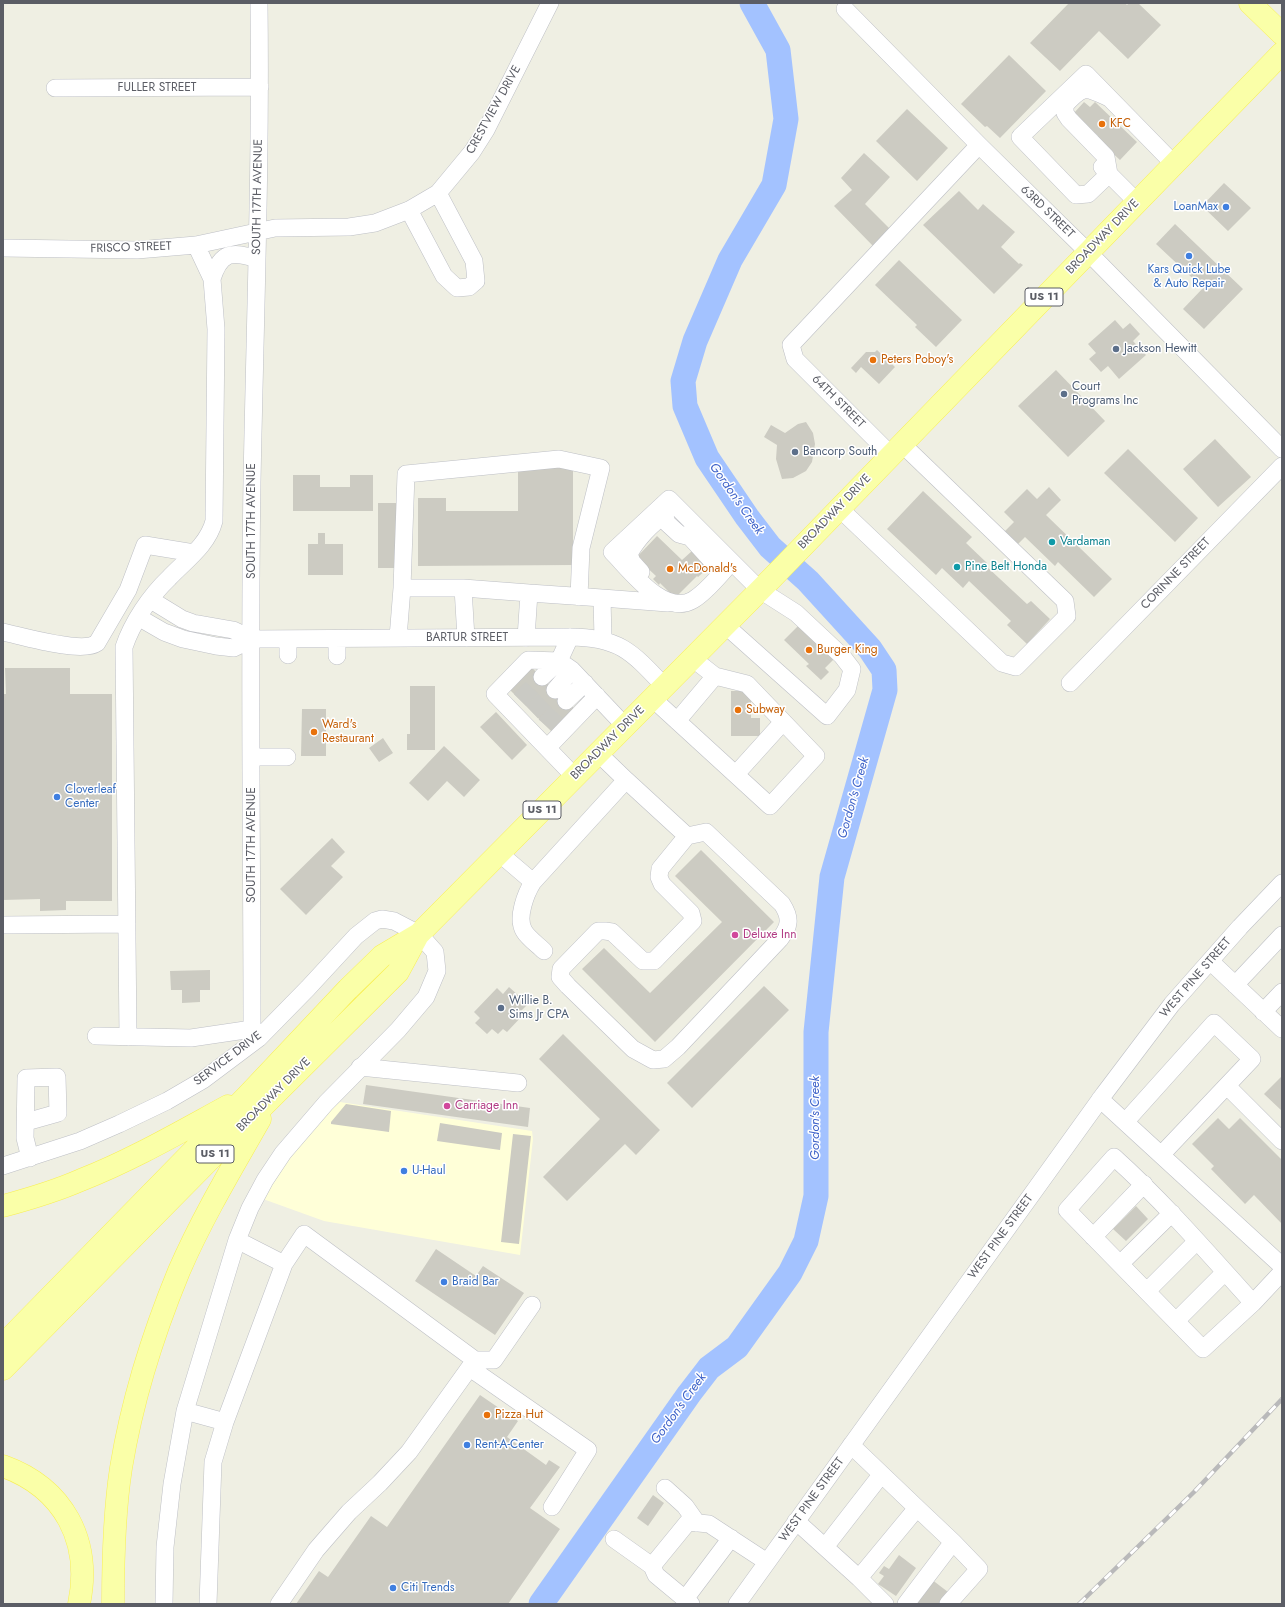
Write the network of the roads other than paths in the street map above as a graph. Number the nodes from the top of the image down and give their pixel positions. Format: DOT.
graph roads {
  1 [pos="259,3"];
  2 [pos="550,3"];
  3 [pos="1250,3"];
  4 [pos="845,9"];
  5 [pos="1282,34"];
  6 [pos="1282,53"];
  7 [pos="260,87"];
  8 [pos="55,88"];
  9 [pos="1109,98"];
  10 [pos="1047,112"];
  11 [pos="979,145"];
  12 [pos="1174,164"];
  13 [pos="1109,174"];
  14 [pos="438,193"];
  15 [pos="1137,202"];
  16 [pos="409,210"];
  17 [pos="258,231"];
  18 [pos="196,245"];
  19 [pos="3,248"];
  20 [pos="1088,252"];
  21 [pos="257,259"];
  22 [pos="212,279"];
  23 [pos="896,449"];
  24 [pos="1282,449"];
  25 [pos="1282,466"];
  26 [pos="839,508"];
  27 [pos="194,553"];
  28 [pos="727,567"];
  29 [pos="766,584"];
  30 [pos="402,588"];
  31 [pos="463,588"];
  32 [pos="529,593"];
  33 [pos="579,597"];
  34 [pos="602,598"];
  35 [pos="151,600"];
  36 [pos="667,601"];
  37 [pos="138,617"];
  38 [pos="725,625"];
  39 [pos="3,632"];
  40 [pos="570,637"];
  41 [pos="337,638"];
  42 [pos="398,638"];
  43 [pos="466,638"];
  44 [pos="526,638"];
  45 [pos="252,639"];
  46 [pos="603,639"];
  47 [pos="337,656"];
  48 [pos="692,658"];
  49 [pos="565,666"];
  50 [pos="715,676"];
  51 [pos="542,677"];
  52 [pos="585,683"];
  53 [pos="1070,683"];
  54 [pos="658,692"];
  55 [pos="597,696"];
  56 [pos="677,721"];
  57 [pos="782,722"];
  58 [pos="625,726"];
  59 [pos="547,748"];
  60 [pos="598,753"];
  61 [pos="252,757"];
  62 [pos="287,757"];
  63 [pos="736,774"];
  64 [pos="575,777"];
  65 [pos="626,780"];
  66 [pos="687,836"];
  67 [pos="499,853"];
  68 [pos="533,882"];
  69 [pos="1282,883"];
  70 [pos="127,924"];
  71 [pos="3,925"];
  72 [pos="419,934"];
  73 [pos="1282,935"];
  74 [pos="544,951"];
  75 [pos="1210,961"];
  76 [pos="1235,985"];
  77 [pos="1282,992"];
  78 [pos="1263,1012"];
  79 [pos="1282,1029"];
  80 [pos="256,1033"];
  81 [pos="96,1036"];
  82 [pos="128,1037"];
  83 [pos="360,1067"];
  84 [pos="518,1083"];
  85 [pos="1227,1086"];
  86 [pos="273,1095"];
  87 [pos="247,1096"];
  88 [pos="1100,1099"];
  89 [pos="1126,1121"];
  90 [pos="26,1122"];
  91 [pos="1282,1141"];
  92 [pos="1161,1155"];
  93 [pos="30,1158"];
  94 [pos="3,1166"];
  95 [pos="1144,1184"];
  96 [pos="3,1206"];
  97 [pos="1172,1213"];
  98 [pos="1093,1237"];
  99 [pos="237,1240"];
  100 [pos="1197,1241"];
  101 [pos="284,1264"];
  102 [pos="1120,1264"];
  103 [pos="1282,1266"];
  104 [pos="1225,1272"];
  105 [pos="1282,1272"];
  106 [pos="1147,1291"];
  107 [pos="1253,1303"];
  108 [pos="532,1305"];
  109 [pos="1176,1321"];
  110 [pos="3,1344"];
  111 [pos="473,1364"];
  112 [pos="3,1369"];
  113 [pos="186,1411"];
  114 [pos="225,1422"];
  115 [pos="851,1446"];
  116 [pos="3,1466"];
  117 [pos="882,1475"];
  118 [pos="666,1488"];
  119 [pos="552,1507"];
  120 [pos="917,1508"];
  121 [pos="796,1521"];
  122 [pos="697,1523"];
  123 [pos="731,1538"];
  124 [pos="614,1539"];
  125 [pos="953,1542"];
  126 [pos="825,1547"];
  127 [pos="767,1562"];
  128 [pos="652,1566"];
  129 [pos="859,1578"];
  130 [pos="688,1602"];
  131 [pos="79,1604"];
  132 [pos="112,1604"];
  133 [pos="164,1604"];
  134 [pos="208,1604"];
  135 [pos="279,1604"];
  136 [pos="737,1604"];
  137 [pos="885,1604"];
  138 [pos="906,1604"];
  139 [pos="948,1604"];
  1 -- 7 [label="street, SOUTH 17TH AVENUE"];
  2 -- 14 [label="street, CRESTVIEW DRIVE"];
  3 -- 5 [label="main road"];
  4 -- 11 [label="street, 63RD STREET"];
  6 -- 12 [label="main road, BROADWAY DRIVE / US 11"];
  7 -- 8 [label="street, FULLER STREET"];
  7 -- 17 [label="street, SOUTH 17TH AVENUE"];
  9 -- 10 [label="street"];
  9 -- 12 [label="street"];
  9 -- 13 [label="street"];
  10 -- 13 [label="street"];
  10 -- 13 [label="street"];
  11 -- 20 [label="street, 63RD STREET"];
  11 -- 23 [label="street, 64TH STREET"];
  12 -- 15 [label="main road, BROADWAY DRIVE / US 11"];
  13 -- 15 [label="street"];
  14 -- 16 [label="street, CRESTVIEW DRIVE"];
  14 -- 16 [label="street"];
  15 -- 20 [label="main road, BROADWAY DRIVE / US 11"];
  16 -- 17 [label="street, CRESTVIEW DRIVE"];
  17 -- 18 [label="street, FRISCO STREET"];
  17 -- 21 [label="street, SOUTH 17TH AVENUE"];
  18 -- 19 [label="street, FRISCO STREET"];
  18 -- 22 [label="street"];
  20 -- 23 [label="main road, BROADWAY DRIVE / US 11"];
  20 -- 24 [label="street, 63RD STREET"];
  21 -- 22 [label="street"];
  21 -- 45 [label="street, SOUTH 17TH AVENUE"];
  22 -- 27 [label="street"];
  23 -- 26 [label="main road, BROADWAY DRIVE / US 11"];
  23 -- 26 [label="street, 64TH STREET"];
  25 -- 53 [label="street, CORINNE STREET"];
  26 -- 29 [label="main road, BROADWAY DRIVE / US 11"];
  27 -- 35 [label="street"];
  27 -- 39 [label="street"];
  28 -- 29 [label="street"];
  28 -- 36 [label="street"];
  28 -- 36 [label="street"];
  28 -- 36 [label="street"];
  29 -- 38 [label="main road, BROADWAY DRIVE / US 11"];
  29 -- 38 [label="street"];
  30 -- 31 [label="street"];
  30 -- 33 [label="street"];
  30 -- 42 [label="street"];
  31 -- 32 [label="street"];
  31 -- 43 [label="street"];
  32 -- 33 [label="street"];
  32 -- 44 [label="street"];
  33 -- 34 [label="street"];
  34 -- 36 [label="street"];
  34 -- 46 [label="street"];
  35 -- 37 [label="street"];
  35 -- 45 [label="street"];
  37 -- 45 [label="street"];
  37 -- 70 [label="street"];
  38 -- 48 [label="main road, BROADWAY DRIVE / US 11"];
  40 -- 44 [label="street, BARTUR STREET"];
  40 -- 46 [label="street, BARTUR STREET"];
  40 -- 49 [label="street"];
  41 -- 42 [label="street, BARTUR STREET"];
  41 -- 45 [label="street, BARTUR STREET"];
  41 -- 47 [label="street"];
  42 -- 43 [label="street, BARTUR STREET"];
  43 -- 44 [label="street, BARTUR STREET"];
  45 -- 61 [label="street, SOUTH 17TH AVENUE"];
  46 -- 54 [label="street, BARTUR STREET"];
  48 -- 50 [label="street"];
  48 -- 54 [label="main road, BROADWAY DRIVE / US 11"];
  49 -- 51 [label="street"];
  49 -- 52 [label="street"];
  49 -- 52 [label="street"];
  49 -- 59 [label="street"];
  50 -- 56 [label="street"];
  50 -- 57 [label="street"];
  52 -- 55 [label="street"];
  54 -- 56 [label="street, BARTUR STREET"];
  54 -- 58 [label="main road, BROADWAY DRIVE / US 11"];
  55 -- 58 [label="street"];
  55 -- 59 [label="street"];
  56 -- 63 [label="street, BARTUR STREET"];
  57 -- 63 [label="street"];
  57 -- 63 [label="street, BARTUR STREET"];
  58 -- 60 [label="main road, BROADWAY DRIVE / US 11"];
  59 -- 64 [label="street"];
  60 -- 64 [label="main road, BROADWAY DRIVE / US 11"];
  60 -- 65 [label="street"];
  61 -- 62 [label="street"];
  61 -- 80 [label="street, SOUTH 17TH AVENUE"];
  64 -- 67 [label="main road, BROADWAY DRIVE / US 11"];
  65 -- 66 [label="street"];
  65 -- 68 [label="street"];
  66 -- 66 [label="street"];
  67 -- 68 [label="street"];
  67 -- 72 [label="main road, BROADWAY DRIVE / US 11"];
  68 -- 74 [label="street"];
  69 -- 75 [label="street, WEST PINE STREET"];
  70 -- 71 [label="street"];
  70 -- 82 [label="street"];
  72 -- 80 [label="street, SERVICE DRIVE"];
  72 -- 83 [label="street"];
  72 -- 86 [label="main road, BROADWAY DRIVE / US 11"];
  72 -- 87 [label="main road, BROADWAY DRIVE / US 11"];
  73 -- 76 [label="street"];
  75 -- 76 [label="street"];
  75 -- 88 [label="street, WEST PINE STREET"];
  76 -- 78 [label="street"];
  77 -- 78 [label="street"];
  78 -- 79 [label="street"];
  80 -- 82 [label="street"];
  80 -- 93 [label="street, SERVICE DRIVE"];
  81 -- 82 [label="street"];
  83 -- 84 [label="street"];
  83 -- 99 [label="street"];
  85 -- 89 [label="street"];
  85 -- 91 [label="street"];
  85 -- 92 [label="street"];
  86 -- 112 [label="main road, BROADWAY DRIVE / US 11"];
  86 -- 132 [label="main road"];
  87 -- 96 [label="main road"];
  87 -- 110 [label="main road, BROADWAY DRIVE / US 11"];
  88 -- 89 [label="street"];
  88 -- 115 [label="street, WEST PINE STREET"];
  89 -- 92 [label="street"];
  90 -- 93 [label="street"];
  92 -- 103 [label="street"];
  93 -- 94 [label="street, SERVICE DRIVE"];
  95 -- 97 [label="street"];
  95 -- 98 [label="street"];
  95 -- 98 [label="street"];
  97 -- 100 [label="street"];
  97 -- 102 [label="street"];
  98 -- 102 [label="street"];
  99 -- 101 [label="street"];
  99 -- 113 [label="street"];
  100 -- 104 [label="street"];
  100 -- 106 [label="street"];
  101 -- 111 [label="street"];
  101 -- 114 [label="street"];
  102 -- 106 [label="street"];
  104 -- 107 [label="street"];
  104 -- 109 [label="street"];
  105 -- 107 [label="street"];
  106 -- 109 [label="street"];
  107 -- 109 [label="street"];
  108 -- 111 [label="street"];
  111 -- 119 [label="street"];
  111 -- 135 [label="street"];
  113 -- 114 [label="street"];
  113 -- 133 [label="street"];
  114 -- 134 [label="street"];
  115 -- 117 [label="street"];
  115 -- 121 [label="street, WEST PINE STREET"];
  116 -- 131 [label="main road"];
  117 -- 120 [label="street"];
  117 -- 126 [label="street"];
  118 -- 122 [label="street"];
  120 -- 125 [label="street"];
  120 -- 129 [label="street"];
  121 -- 126 [label="street"];
  121 -- 127 [label="street, WEST PINE STREET"];
  122 -- 123 [label="street"];
  122 -- 128 [label="street"];
  123 -- 127 [label="street"];
  123 -- 130 [label="street"];
  124 -- 128 [label="street"];
  125 -- 138 [label="street"];
  125 -- 139 [label="street"];
  126 -- 129 [label="street"];
  127 -- 136 [label="street, WEST PINE STREET"];
  128 -- 130 [label="street"];
  129 -- 137 [label="street"];
}
